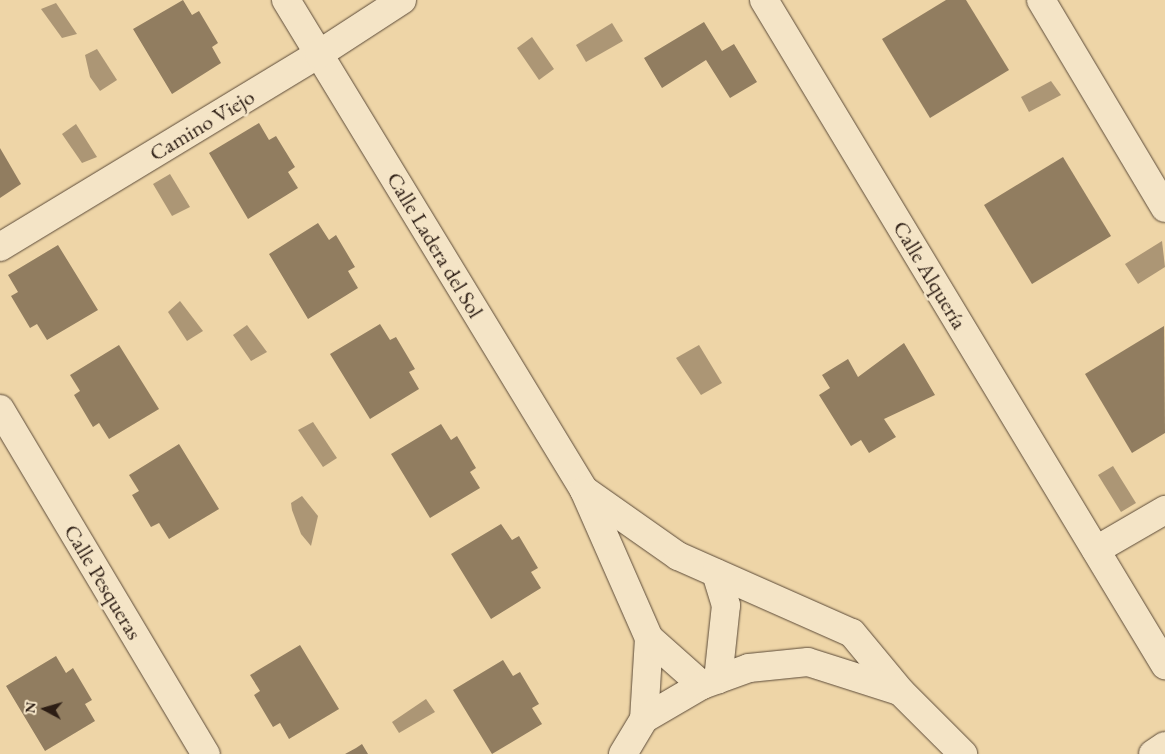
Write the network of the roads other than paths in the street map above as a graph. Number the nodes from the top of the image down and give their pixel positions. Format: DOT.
graph roads {
  1 [pos="286,0"];
  2 [pos="402,0"];
  3 [pos="764,0"];
  4 [pos="1041,0"];
  5 [pos="319,54"];
  6 [pos="1165,208"];
  7 [pos="0,246"];
  8 [pos="0,409"];
  9 [pos="584,490"];
  10 [pos="1165,510"];
  11 [pos="1096,550"];
  12 [pos="716,572"];
  13 [pos="649,638"];
  14 [pos="1165,664"];
  15 [pos="710,682"];
  16 [pos="901,692"];
  17 [pos="644,719"];
  18 [pos="1165,746"];
  19 [pos="206,754"];
  20 [pos="623,754"];
  21 [pos="963,754"];
  22 [pos="1153,754"];
  1 -- 5 [label="street, Calle Ladera del Sol"];
  2 -- 5 [label="street, Camino Viejo"];
  3 -- 11 [label="street, Calle Alquería"];
  4 -- 6 [label="street"];
  5 -- 7 [label="street, Camino Viejo"];
  5 -- 9 [label="street, Calle Ladera del Sol"];
  8 -- 19 [label="street, Calle Pesqueras"];
  9 -- 12 [label="street, Calle Ladera del Sol"];
  9 -- 13 [label="street, Calle Ladera del Sol"];
  10 -- 11 [label="street"];
  11 -- 14 [label="street, Calle Alquería"];
  12 -- 15 [label="street"];
  12 -- 16 [label="street, Calle Ladera del Sol"];
  13 -- 15 [label="street, Calle Ladera del Sol"];
  13 -- 17 [label="street, Calle Ladera del Sol"];
  15 -- 16 [label="street, Calle Ladera del Sol"];
  15 -- 17 [label="street, Calle Ladera del Sol"];
  16 -- 21 [label="street, Calle Ladera del Sol"];
  17 -- 20 [label="street"];
  18 -- 22 [label="street"];
}
